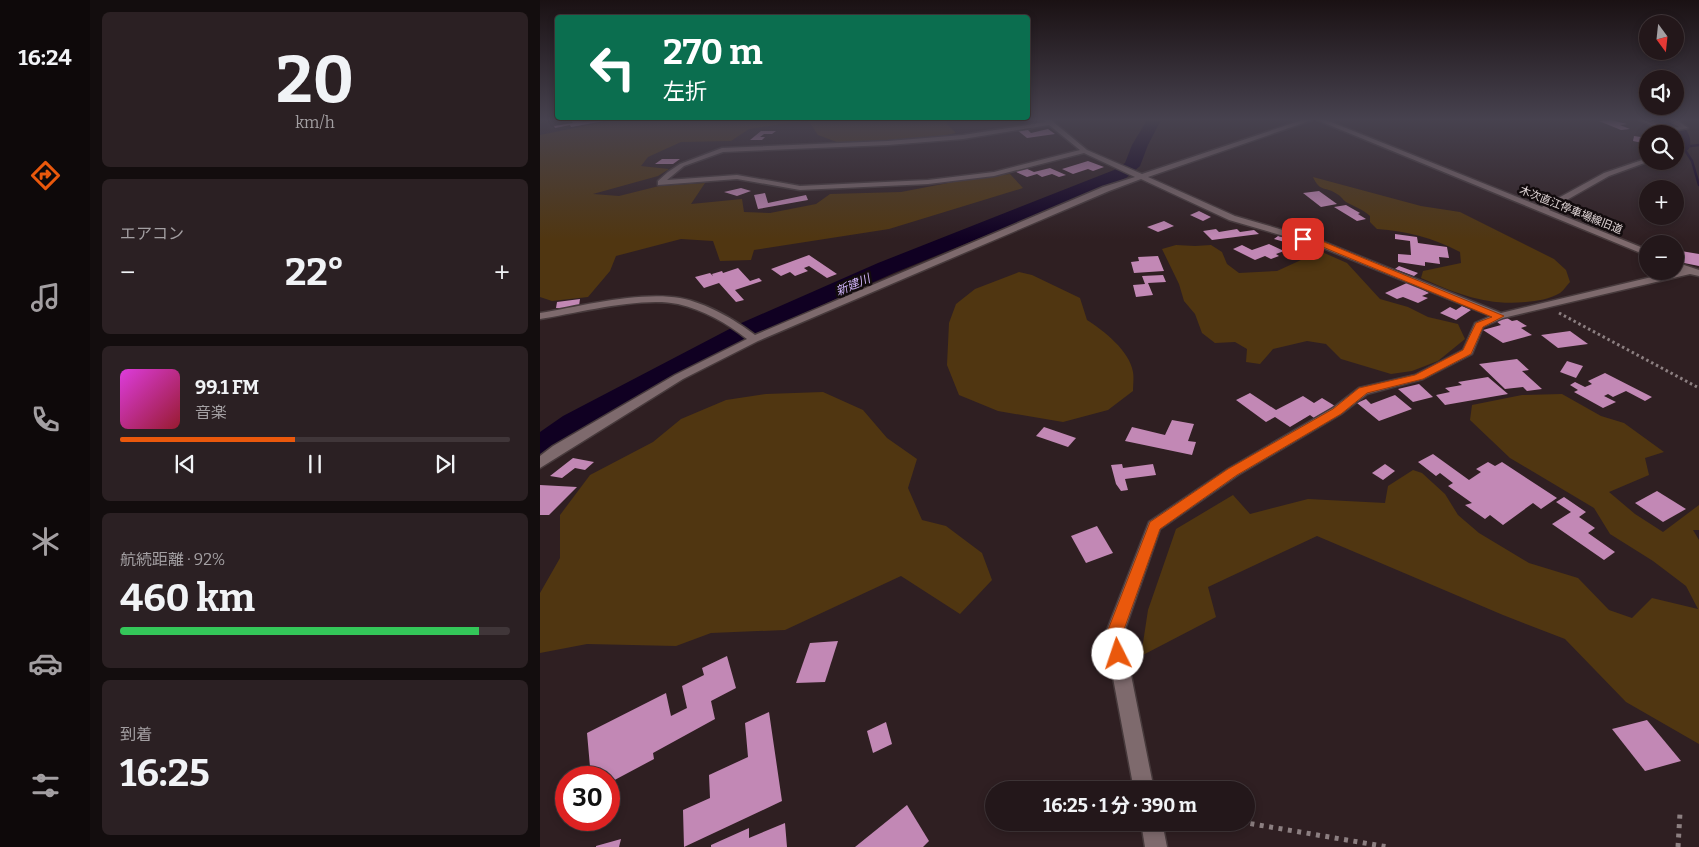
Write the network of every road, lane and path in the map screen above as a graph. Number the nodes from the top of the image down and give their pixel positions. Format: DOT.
graph roads {
  1 [pos="697,160"];
  2 [pos="1051,160"];
  3 [pos="1103,160"];
  4 [pos="1188,160"];
  5 [pos="1418,160"];
  6 [pos="1639,162"];
  7 [pos="1138,176"];
  8 [pos="1543,210"];
  9 [pos="1639,249"];
  10 [pos="1694,272"];
  11 [pos="1545,305"];
  12 [pos="540,316"];
  13 [pos="1500,316"];
  14 [pos="753,337"];
  15 [pos="1699,388"];
  16 [pos="540,463"];
  17 [pos="1142,781"];
  18 [pos="1680,813"];
  19 [pos="1255,824"];
  20 [pos="1153,831"];
  21 [pos="1156,847"];
  22 [pos="1388,847"];
  23 [pos="1678,847"];
  1 -- 2 [label="street"];
  3 -- 7 [label="street"];
  4 -- 7 [label="street"];
  5 -- 8 [label="street, 木次直江停車場線旧道"];
  6 -- 8 [label="street"];
  7 -- 13 [label="street"];
  7 -- 14 [label="street"];
  8 -- 9 [label="street, 木次直江停車場線旧道"];
  10 -- 11 [label="street"];
  11 -- 13 [label="street"];
  11 -- 15 [label="path"];
  12 -- 14 [label="street"];
  13 -- 17 [label="street"];
  14 -- 16 [label="street"];
  18 -- 23 [label="path"];
  19 -- 22 [label="path"];
  20 -- 21 [label="street"];
}
